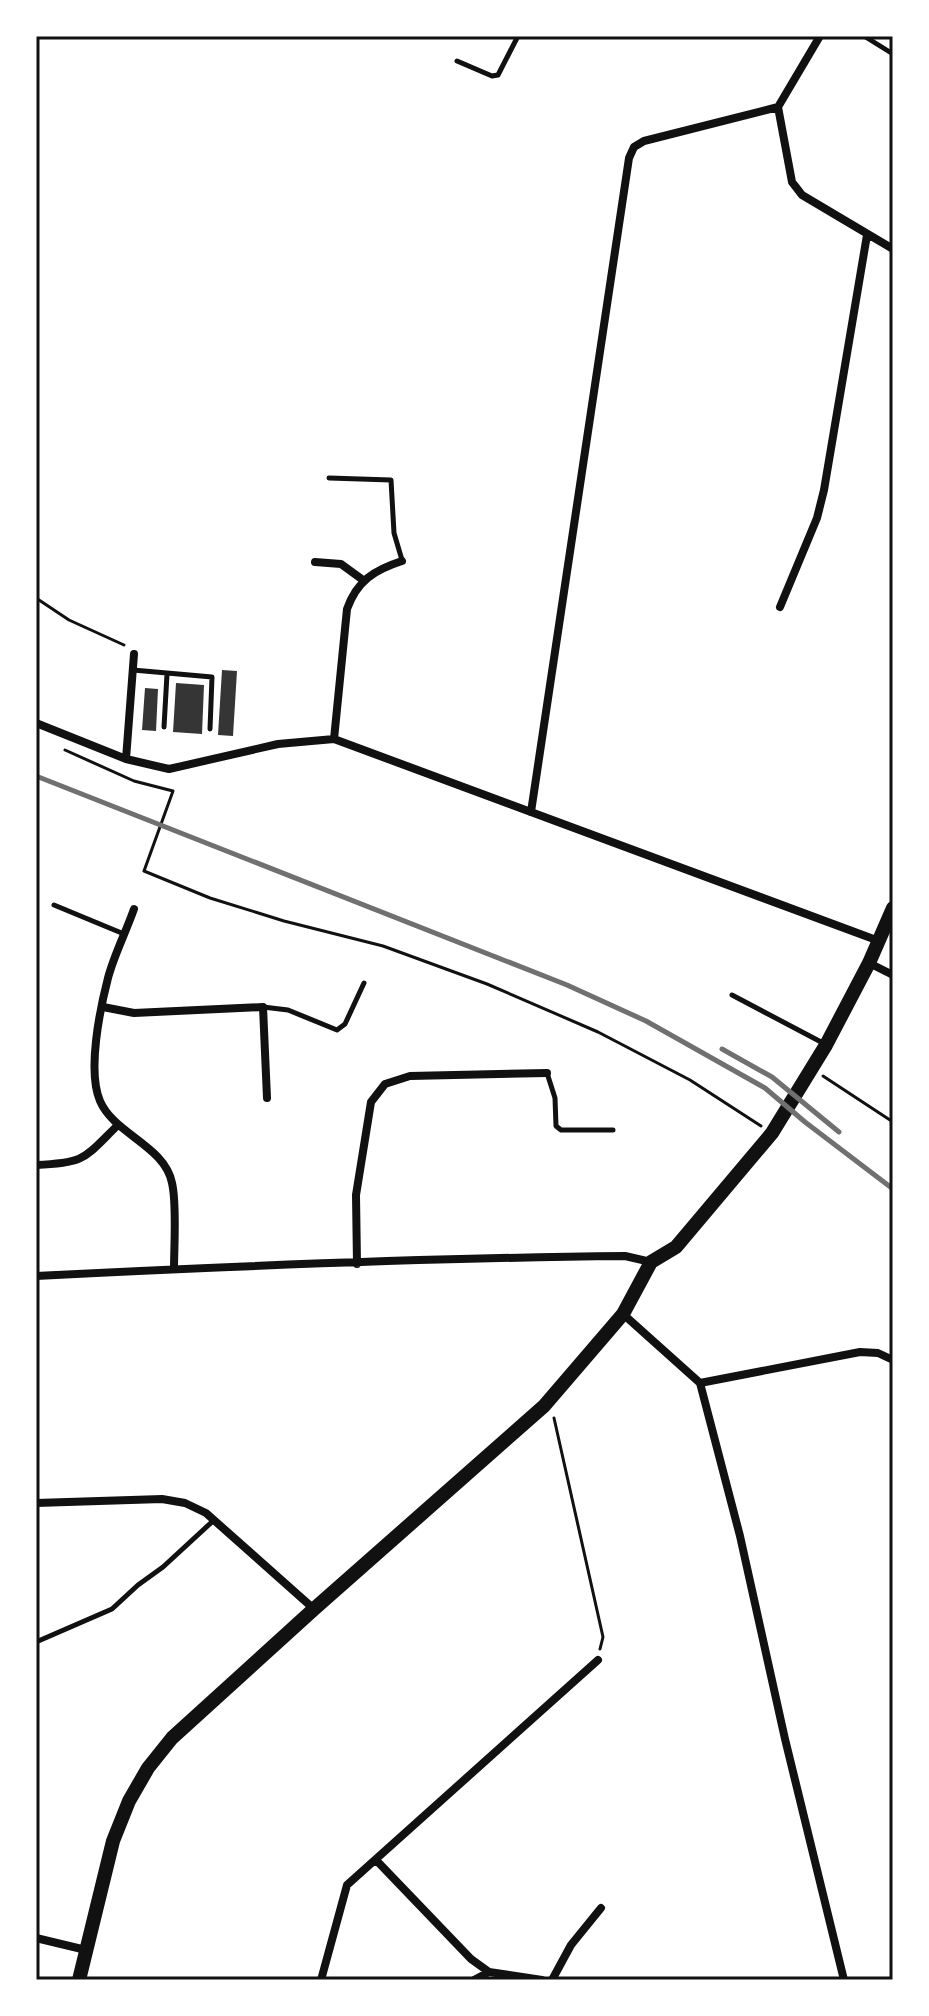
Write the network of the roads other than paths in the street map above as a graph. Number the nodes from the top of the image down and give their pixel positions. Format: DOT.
graph roads {
  1 [pos="518,36"];
  2 [pos="820,36"];
  3 [pos="864,36"];
  4 [pos="893,54"];
  5 [pos="457,61"];
  6 [pos="778,107"];
  7 [pos="867,235"];
  8 [pos="893,249"];
  9 [pos="329,478"];
  10 [pos="402,561"];
  11 [pos="315,562"];
  12 [pos="363,580"];
  13 [pos="780,607"];
  14 [pos="134,654"];
  15 [pos="133,670"];
  16 [pos="167,674"];
  17 [pos="36,723"];
  18 [pos="164,727"];
  19 [pos="210,729"];
  20 [pos="334,739"];
  21 [pos="126,759"];
  22 [pos="531,812"];
  23 [pos="54,905"];
  24 [pos="893,908"];
  25 [pos="134,909"];
  26 [pos="124,935"];
  27 [pos="879,941"];
  28 [pos="869,963"];
  29 [pos="893,975"];
  30 [pos="364,983"];
  31 [pos="732,995"];
  32 [pos="103,1007"];
  33 [pos="263,1007"];
  34 [pos="826,1045"];
  35 [pos="547,1073"];
  36 [pos="267,1098"];
  37 [pos="118,1125"];
  38 [pos="613,1130"];
  39 [pos="36,1165"];
  40 [pos="651,1262"];
  41 [pos="357,1264"];
  42 [pos="174,1269"];
  43 [pos="36,1276"];
  44 [pos="623,1314"];
  45 [pos="893,1360"];
  46 [pos="700,1383"];
  47 [pos="36,1503"];
  48 [pos="214,1520"];
  49 [pos="314,1609"];
  50 [pos="36,1642"];
  51 [pos="598,1660"];
  52 [pos="376,1860"];
  53 [pos="601,1908"];
  54 [pos="36,1938"];
  55 [pos="86,1950"];
  56 [pos="489,1972"];
  57 [pos="79,1980"];
  58 [pos="321,1980"];
  59 [pos="474,1980"];
  60 [pos="542,1980"];
  61 [pos="552,1980"];
  62 [pos="844,1980"];
  1 -- 5 [label="lane"];
  2 -- 6 [label="street"];
  3 -- 4 [label="lane"];
  6 -- 7 [label="street"];
  6 -- 22 [label="street"];
  7 -- 8 [label="street"];
  7 -- 13 [label="street"];
  9 -- 10 [label="lane"];
  10 -- 12 [label="street"];
  11 -- 12 [label="street"];
  12 -- 20 [label="street"];
  14 -- 15 [label="street"];
  15 -- 16 [label="lane"];
  15 -- 21 [label="street"];
  16 -- 18 [label="lane"];
  16 -- 19 [label="lane"];
  17 -- 21 [label="street"];
  20 -- 21 [label="street"];
  20 -- 22 [label="street"];
  22 -- 27 [label="street"];
  23 -- 26 [label="lane"];
  24 -- 27 [label="main road"];
  25 -- 26 [label="street"];
  26 -- 32 [label="street"];
  27 -- 28 [label="main road"];
  28 -- 29 [label="street"];
  28 -- 34 [label="main road"];
  30 -- 33 [label="lane"];
  31 -- 34 [label="lane"];
  32 -- 33 [label="street"];
  32 -- 37 [label="street"];
  33 -- 36 [label="street"];
  34 -- 40 [label="main road"];
  35 -- 38 [label="lane"];
  35 -- 41 [label="street"];
  37 -- 39 [label="street"];
  37 -- 42 [label="street"];
  40 -- 41 [label="street"];
  40 -- 44 [label="main road"];
  41 -- 42 [label="street"];
  42 -- 43 [label="street"];
  44 -- 46 [label="street"];
  44 -- 49 [label="main road"];
  45 -- 46 [label="street"];
  46 -- 62 [label="street"];
  47 -- 48 [label="street"];
  48 -- 49 [label="street"];
  48 -- 50 [label="lane"];
  49 -- 55 [label="main road"];
  51 -- 52 [label="street"];
  52 -- 56 [label="street"];
  52 -- 58 [label="street"];
  53 -- 61 [label="street"];
  54 -- 55 [label="street"];
  55 -- 57 [label="main road"];
  56 -- 59 [label="street"];
  56 -- 60 [label="street"];
}
